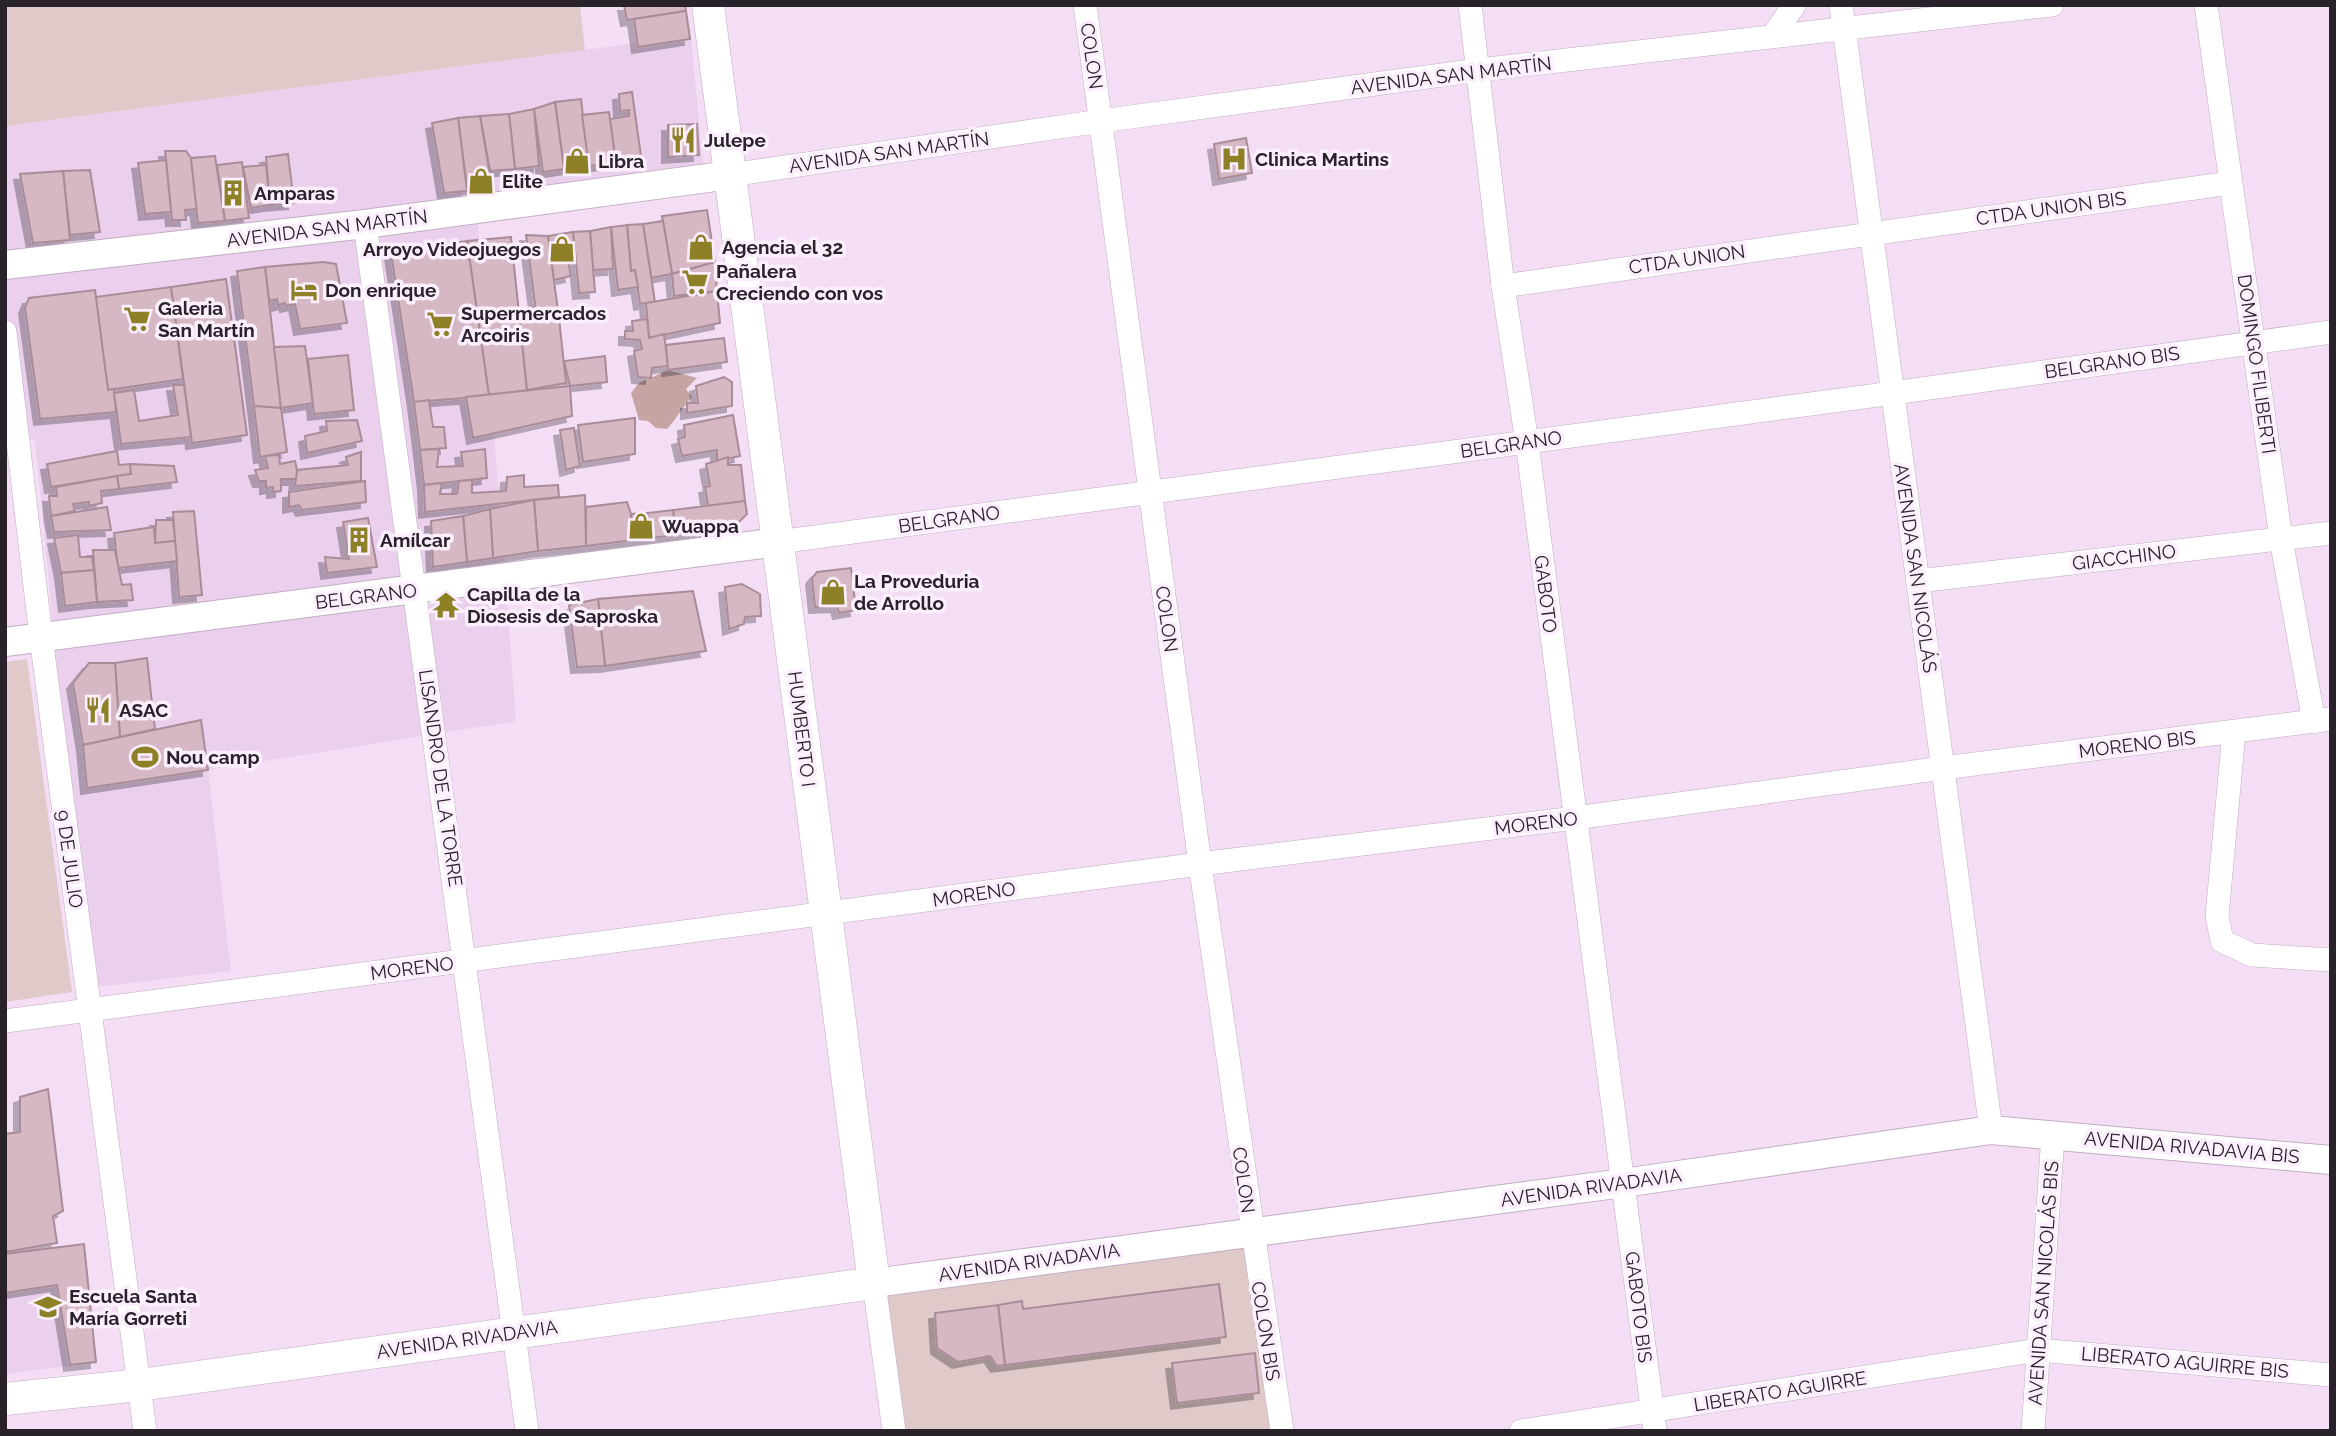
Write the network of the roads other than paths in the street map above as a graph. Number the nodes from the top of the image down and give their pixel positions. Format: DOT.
graph roads {
  1 [pos="708,5"];
  2 [pos="1085,5"];
  3 [pos="1470,5"];
  4 [pos="1794,5"];
  5 [pos="2052,5"];
  6 [pos="2206,5"];
  7 [pos="1842,16"];
  8 [pos="1773,36"];
  9 [pos="1479,70"];
  10 [pos="1101,121"];
  11 [pos="730,175"];
  12 [pos="2230,183"];
  13 [pos="365,224"];
  14 [pos="1871,233"];
  15 [pos="5,265"];
  16 [pos="1503,286"];
  17 [pos="5,332"];
  18 [pos="2331,332"];
  19 [pos="2255,341"];
  20 [pos="1893,393"];
  21 [pos="1527,442"];
  22 [pos="1150,491"];
  23 [pos="2331,533"];
  24 [pos="2281,539"];
  25 [pos="778,542"];
  26 [pos="1918,581"];
  27 [pos="416,590"];
  28 [pos="41,637"];
  29 [pos="5,642"];
  30 [pos="2322,720"];
  31 [pos="2234,732"];
  32 [pos="1942,768"];
  33 [pos="1575,818"];
  34 [pos="1200,864"];
  35 [pos="826,914"];
  36 [pos="2331,960"];
  37 [pos="465,961"];
  38 [pos="91,1010"];
  39 [pos="5,1021"];
  40 [pos="1991,1130"];
  41 [pos="2053,1135"];
  42 [pos="2331,1160"];
  43 [pos="1623,1183"];
  44 [pos="1251,1231"];
  45 [pos="874,1283"];
  46 [pos="515,1333"];
  47 [pos="2038,1350"];
  48 [pos="2331,1375"];
  49 [pos="139,1385"];
  50 [pos="5,1399"];
  51 [pos="1653,1421"];
  52 [pos="145,1431"];
  53 [pos="527,1431"];
  54 [pos="894,1431"];
  55 [pos="1282,1431"];
  56 [pos="1521,1431"];
  57 [pos="2033,1431"];
  1 -- 11 [label="main road, HUMBERTO I"];
  2 -- 10 [label="street, COLON"];
  3 -- 9 [label="street, GABOTO"];
  4 -- 8 [label="street"];
  5 -- 7 [label="street, AVENIDA SAN MARTÍN"];
  6 -- 12 [label="street, DOMINGO FILIBERTI"];
  7 -- 8 [label="street, AVENIDA SAN MARTÍN"];
  7 -- 14 [label="street, AVENIDA SAN NICOLÁS"];
  8 -- 9 [label="street, AVENIDA SAN MARTÍN"];
  9 -- 10 [label="street, AVENIDA SAN MARTÍN"];
  9 -- 16 [label="street, GABOTO"];
  10 -- 11 [label="street, AVENIDA SAN MARTÍN"];
  10 -- 22 [label="street, COLON"];
  11 -- 13 [label="street, AVENIDA SAN MARTÍN"];
  11 -- 25 [label="main road, HUMBERTO I"];
  12 -- 14 [label="street, CTDA UNION BIS"];
  12 -- 19 [label="street, DOMINGO FILIBERTI"];
  13 -- 15 [label="street, AVENIDA SAN MARTÍN"];
  13 -- 27 [label="street, LISANDRO DE LA TORRE"];
  14 -- 16 [label="street, CTDA UNION"];
  14 -- 20 [label="street, AVENIDA SAN NICOLÁS"];
  16 -- 21 [label="street, GABOTO"];
  17 -- 28 [label="street, 9 DE JULIO"];
  18 -- 19 [label="street, BELGRANO BIS"];
  19 -- 20 [label="street, BELGRANO BIS"];
  19 -- 24 [label="street, DOMINGO FILIBERTI"];
  20 -- 21 [label="street, BELGRANO"];
  20 -- 26 [label="street, AVENIDA SAN NICOLÁS"];
  21 -- 22 [label="street, BELGRANO"];
  21 -- 33 [label="street, GABOTO"];
  22 -- 25 [label="street, BELGRANO"];
  22 -- 34 [label="street, COLON"];
  23 -- 24 [label="street, GIACCHINO"];
  24 -- 26 [label="street, GIACCHINO"];
  24 -- 30 [label="street, DOMINGO FILIBERTI"];
  25 -- 27 [label="street, BELGRANO"];
  25 -- 35 [label="main road, HUMBERTO I"];
  26 -- 32 [label="street, AVENIDA SAN NICOLÁS"];
  27 -- 28 [label="street, BELGRANO"];
  27 -- 37 [label="street, LISANDRO DE LA TORRE"];
  28 -- 29 [label="street, BELGRANO"];
  28 -- 38 [label="street, 9 DE JULIO"];
  30 -- 31 [label="street, MORENO BIS"];
  31 -- 32 [label="street, MORENO BIS"];
  31 -- 36 [label="street"];
  32 -- 33 [label="street, MORENO"];
  32 -- 40 [label="street, AVENIDA SAN NICOLÁS"];
  33 -- 34 [label="street, MORENO"];
  33 -- 43 [label="street, GABOTO"];
  34 -- 35 [label="street, MORENO"];
  34 -- 44 [label="street, COLON"];
  35 -- 37 [label="street, MORENO"];
  35 -- 45 [label="main road, HUMBERTO I"];
  37 -- 38 [label="street, MORENO"];
  37 -- 46 [label="street, LISANDRO DE LA TORRE"];
  38 -- 39 [label="street, MORENO"];
  38 -- 49 [label="street, 9 DE JULIO"];
  40 -- 41 [label="street, AVENIDA RIVADAVIA"];
  40 -- 43 [label="street, AVENIDA RIVADAVIA"];
  41 -- 42 [label="street, AVENIDA RIVADAVIA BIS"];
  41 -- 47 [label="street, AVENIDA SAN NICOLÁS BIS"];
  43 -- 44 [label="street, AVENIDA RIVADAVIA"];
  43 -- 51 [label="street, GABOTO BIS"];
  44 -- 45 [label="street, AVENIDA RIVADAVIA"];
  44 -- 55 [label="street, COLON BIS"];
  45 -- 46 [label="main road, AVENIDA RIVADAVIA"];
  45 -- 54 [label="street"];
  46 -- 49 [label="main road, AVENIDA RIVADAVIA"];
  46 -- 53 [label="street, LISANDRO DE LA TORRE"];
  47 -- 48 [label="street, LIBERATO AGUIRRE BIS"];
  47 -- 51 [label="street, LIBERATO AGUIRRE"];
  47 -- 57 [label="street, AVENIDA SAN NICOLÁS BIS"];
  49 -- 50 [label="main road, AVENIDA RIVADAVIA"];
  49 -- 52 [label="street, 9 DE JULIO"];
  51 -- 56 [label="street, LIBERATO AGUIRRE"];
}
